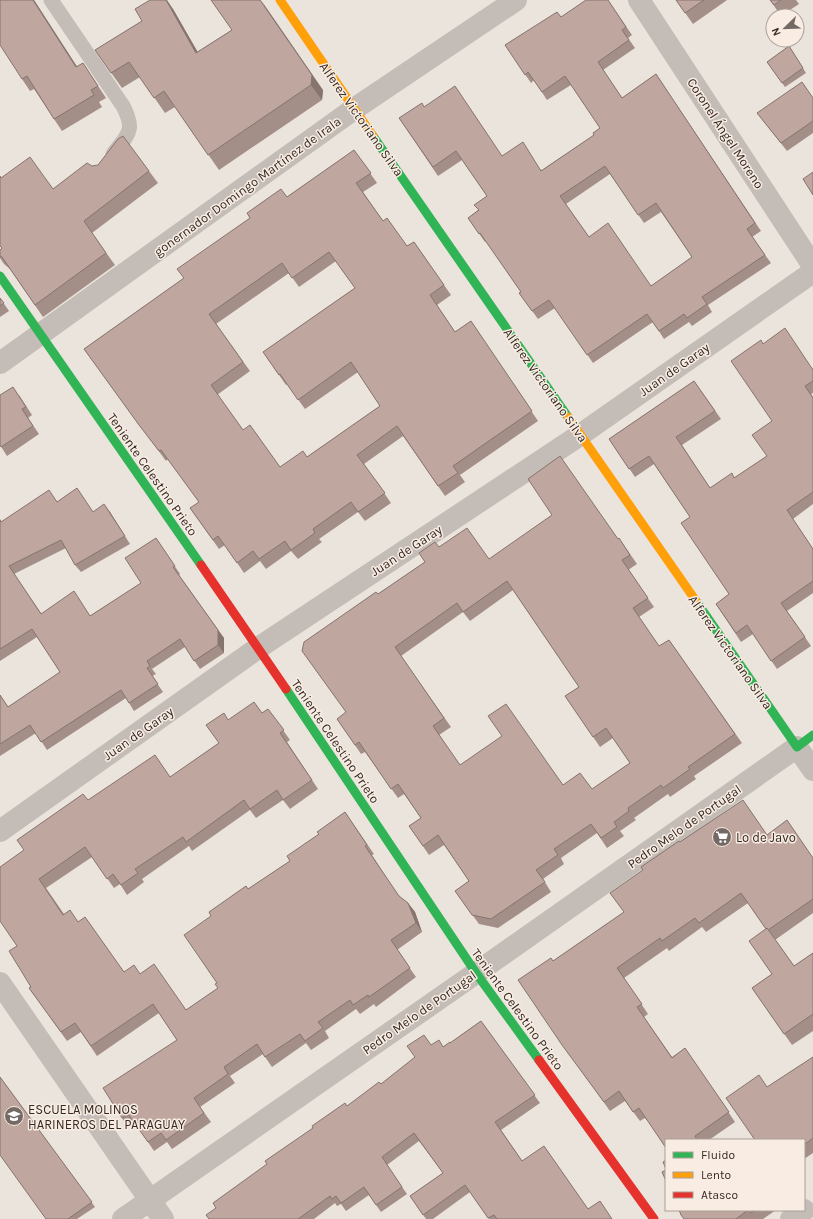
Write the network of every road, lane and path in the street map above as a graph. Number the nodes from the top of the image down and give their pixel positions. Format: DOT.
graph roads {
  1 [pos="51,0"];
  2 [pos="280,0"];
  3 [pos="516,0"];
  4 [pos="639,0"];
  5 [pos="354,109"];
  6 [pos="107,163"];
  7 [pos="813,266"];
  8 [pos="813,272"];
  9 [pos="0,276"];
  10 [pos="40,335"];
  11 [pos="0,363"];
  12 [pos="580,435"];
  13 [pos="258,648"];
  14 [pos="805,741"];
  15 [pos="813,770"];
  16 [pos="0,831"];
  17 [pos="476,973"];
  18 [pos="0,983"];
  19 [pos="150,1200"];
  20 [pos="803,1211"];
  21 [pos="123,1219"];
  22 [pos="163,1219"];
  23 [pos="654,1219"];
  24 [pos="791,1219"];
  1 -- 6 [label="lane"];
  2 -- 5 [label="street, Alferez Victoriano Silva"];
  3 -- 5 [label="street, gonernador Domingo Martínez de Irala"];
  4 -- 7 [label="street, Coronel Ángel Moreno"];
  5 -- 10 [label="street, gonernador Domingo Martínez de Irala"];
  5 -- 12 [label="street, Alferez Victoriano Silva"];
  8 -- 12 [label="street, Juan de Garay"];
  9 -- 10 [label="street, Teniente Celestino Prieto"];
  10 -- 11 [label="street, gonernador Domingo Martínez de Irala"];
  10 -- 13 [label="street, Teniente Celestino Prieto"];
  12 -- 13 [label="street, Juan de Garay"];
  12 -- 14 [label="street, Alferez Victoriano Silva"];
  13 -- 16 [label="street, Juan de Garay"];
  13 -- 17 [label="street, Teniente Celestino Prieto"];
  14 -- 15 [label="street, Alferez Victoriano Silva"];
  14 -- 17 [label="street, Pedro Melo de Portugal"];
  17 -- 19 [label="street, Pedro Melo de Portugal"];
  17 -- 23 [label="street, Teniente Celestino Prieto"];
  18 -- 19 [label="street"];
  19 -- 21 [label="street, Pedro Melo de Portugal"];
  19 -- 22 [label="street"];
  20 -- 24 [label="street"];
}
